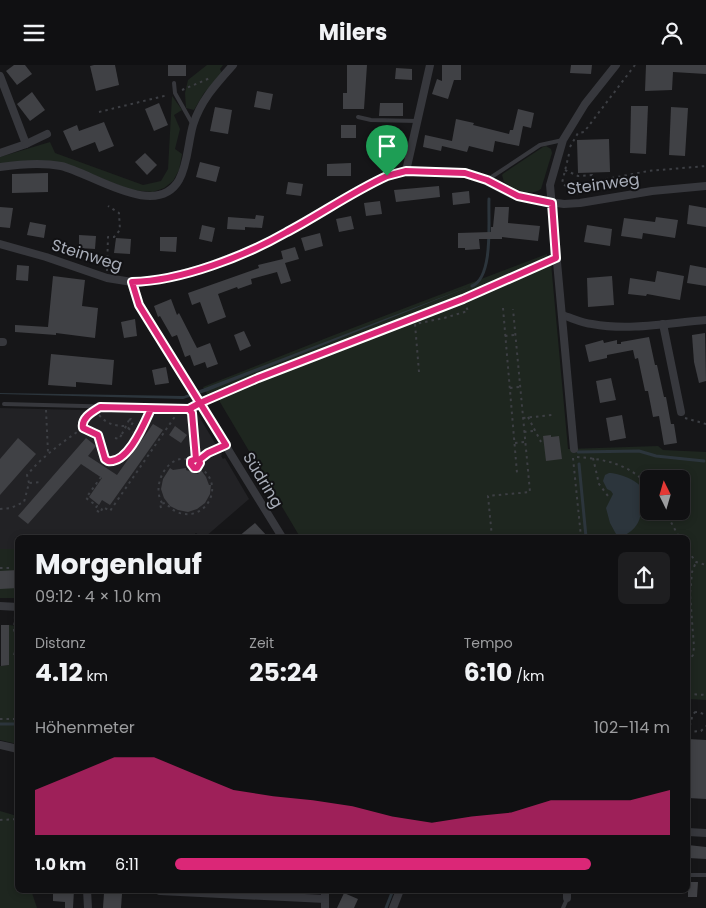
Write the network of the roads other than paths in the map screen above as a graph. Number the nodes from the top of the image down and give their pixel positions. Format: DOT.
graph roads {
  1 [pos="233,65"];
  2 [pos="430,65"];
  3 [pos="616,65"];
  4 [pos="0,76"];
  5 [pos="174,83"];
  6 [pos="358,117"];
  7 [pos="417,121"];
  8 [pos="193,125"];
  9 [pos="47,134"];
  10 [pos="563,140"];
  11 [pos="26,144"];
  12 [pos="0,153"];
  13 [pos="0,167"];
  14 [pos="406,171"];
  15 [pos="487,180"];
  16 [pos="706,186"];
  17 [pos="552,203"];
  18 [pos="0,244"];
  19 [pos="132,282"];
  20 [pos="562,315"];
  21 [pos="706,320"];
  22 [pos="663,324"];
  23 [pos="201,403"];
  24 [pos="4,405"];
  25 [pos="100,407"];
  26 [pos="151,409"];
  27 [pos="681,412"];
  28 [pos="573,453"];
  29 [pos="281,535"];
  30 [pos="0,606"];
  31 [pos="15,607"];
  32 [pos="0,745"];
  33 [pos="15,748"];
  34 [pos="690,832"];
  35 [pos="706,833"];
  36 [pos="690,875"];
  37 [pos="706,875"];
  38 [pos="88,893"];
  39 [pos="201,893"];
  40 [pos="325,893"];
  41 [pos="399,893"];
  42 [pos="567,894"];
  43 [pos="325,899"];
  44 [pos="88,908"];
  45 [pos="325,908"];
  46 [pos="393,908"];
  47 [pos="563,908"];
  1 -- 8 [label="street"];
  2 -- 7 [label="street"];
  3 -- 10 [label="street"];
  4 -- 11 [label="street"];
  5 -- 8 [label="lane"];
  6 -- 7 [label="lane"];
  7 -- 14 [label="street"];
  8 -- 13 [label="street"];
  9 -- 11 [label="street"];
  10 -- 15 [label="lane"];
  10 -- 17 [label="street"];
  11 -- 12 [label="street"];
  14 -- 15 [label="street, Steinweg"];
  14 -- 19 [label="street, Steinweg"];
  15 -- 17 [label="street, Steinweg"];
  16 -- 17 [label="street, Steinweg"];
  17 -- 20 [label="street"];
  18 -- 19 [label="street, Steinweg"];
  19 -- 23 [label="street, Südring"];
  20 -- 22 [label="street"];
  20 -- 28 [label="street"];
  21 -- 22 [label="street"];
  22 -- 27 [label="street"];
  23 -- 26 [label="lane"];
  23 -- 29 [label="street, Südring"];
  24 -- 25 [label="lane"];
  25 -- 26 [label="lane"];
  25 -- 26 [label="lane"];
  30 -- 31 [label="street"];
  32 -- 33 [label="street"];
  34 -- 35 [label="street"];
  36 -- 37 [label="lane"];
  38 -- 44 [label="street"];
  39 -- 43 [label="street"];
  40 -- 43 [label="street"];
  41 -- 46 [label="street"];
  42 -- 47 [label="lane"];
  43 -- 45 [label="street"];
}
